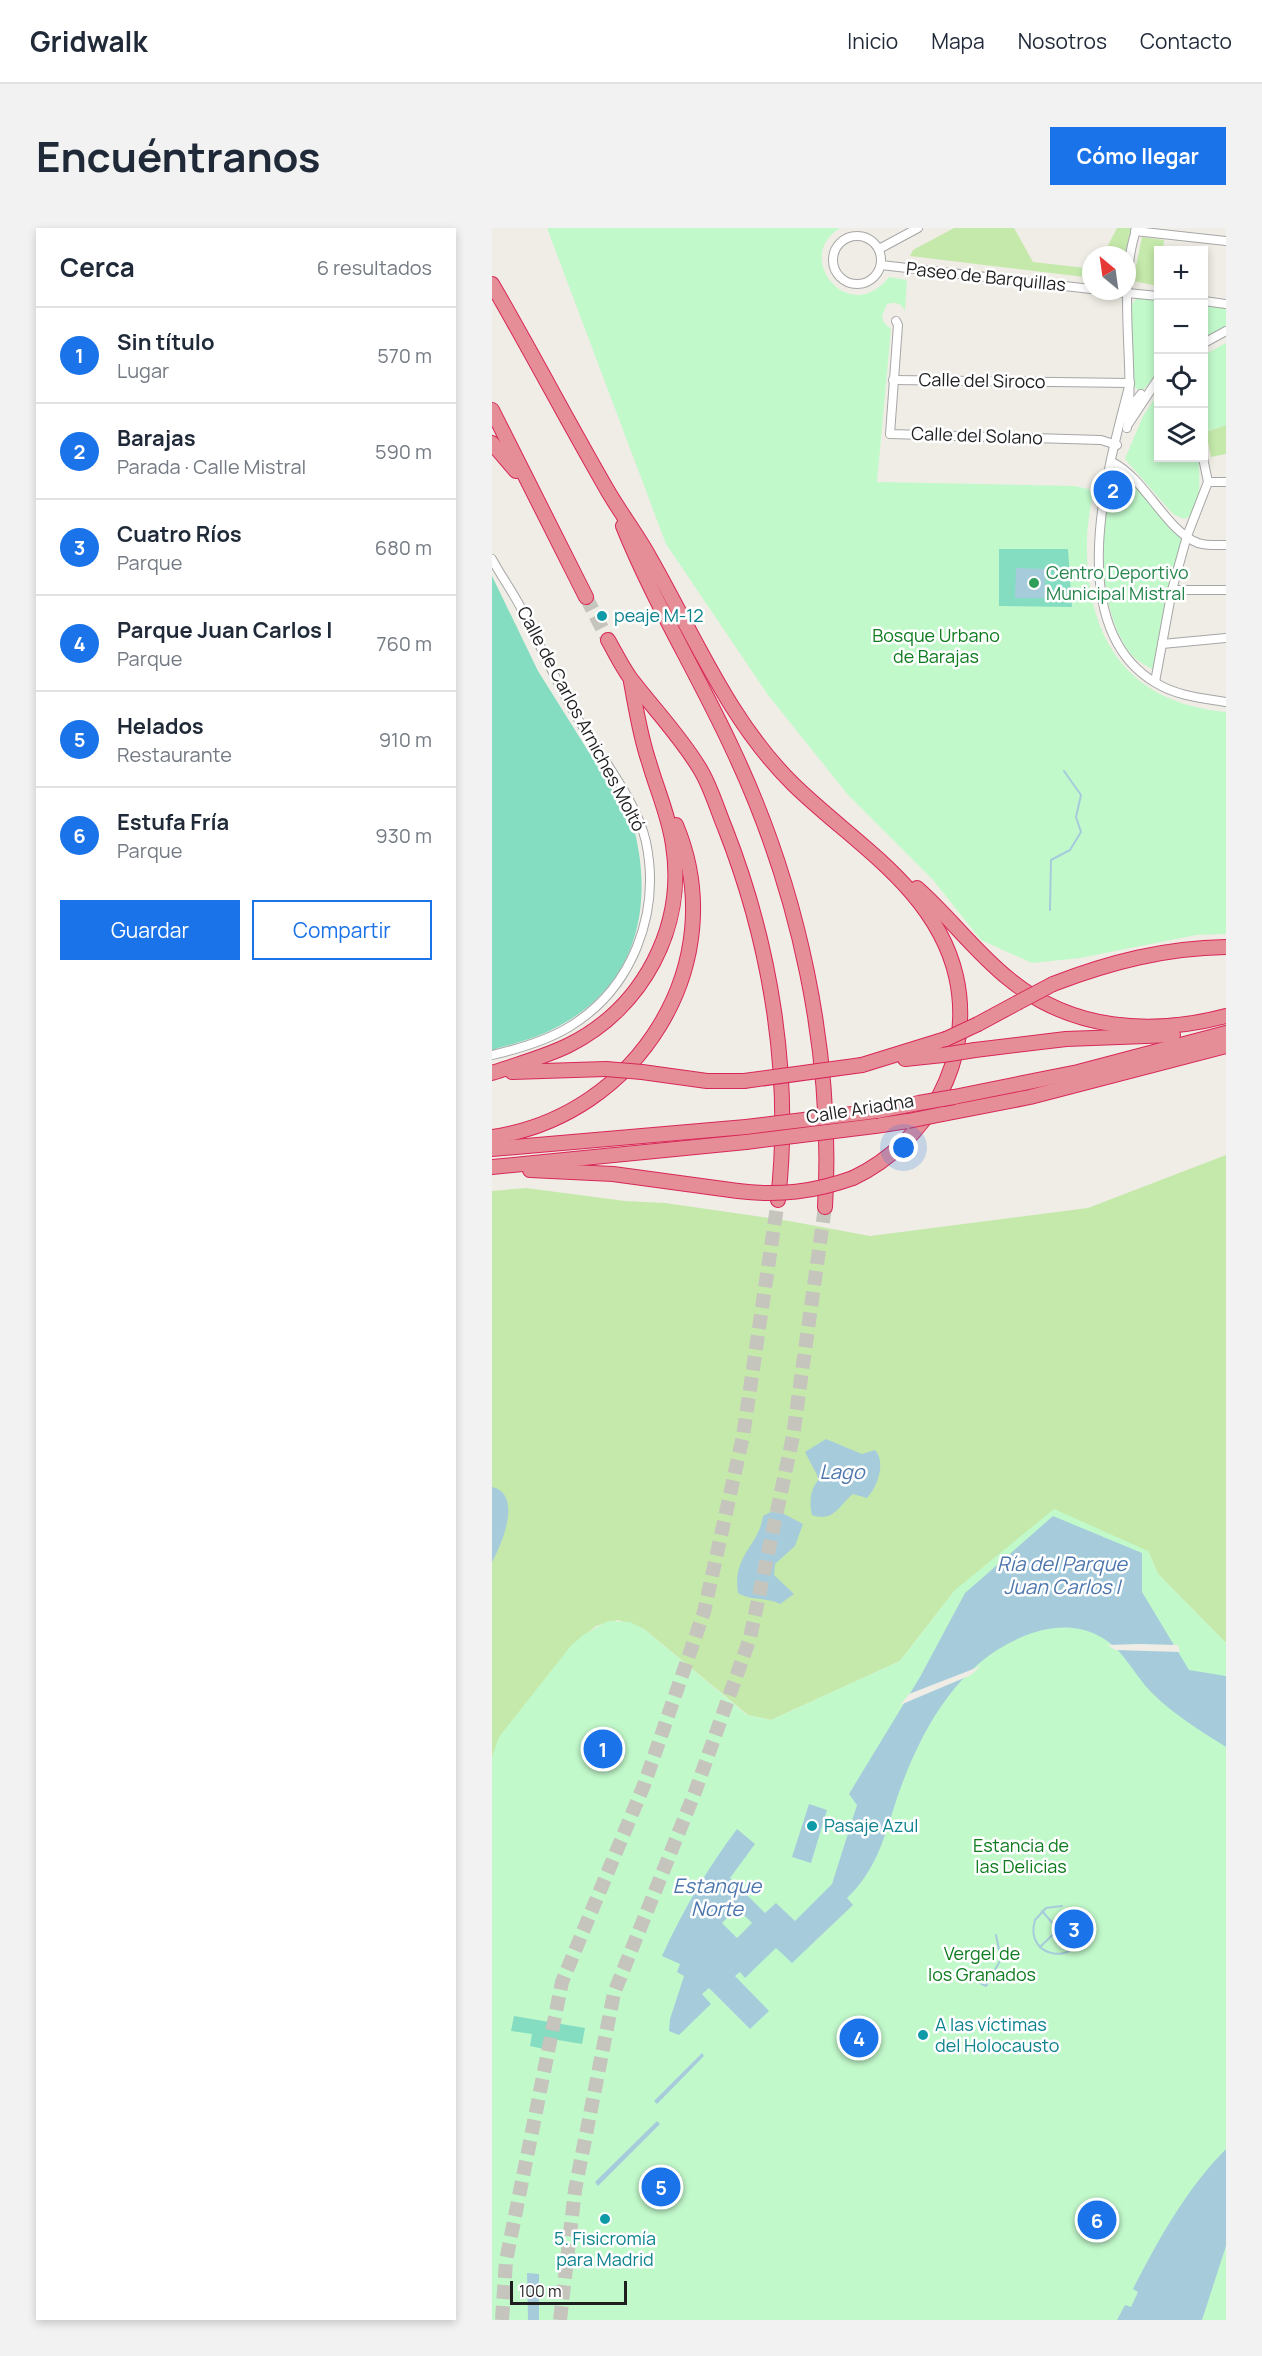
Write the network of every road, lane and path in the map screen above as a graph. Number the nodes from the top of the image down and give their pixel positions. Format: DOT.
graph roads {
  1 [pos="918,228"];
  2 [pos="1136,230"];
  3 [pos="1226,241"];
  4 [pos="1134,246"];
  5 [pos="879,249"];
  6 [pos="880,265"];
  7 [pos="492,284"];
  8 [pos="1082,288"];
  9 [pos="1136,294"];
  10 [pos="1154,296"];
  11 [pos="1129,300"];
  12 [pos="1208,302"];
  13 [pos="1226,304"];
  14 [pos="896,321"];
  15 [pos="1226,331"];
  16 [pos="1208,340"];
  17 [pos="893,380"];
  18 [pos="1131,382"];
  19 [pos="1154,384"];
  20 [pos="1149,390"];
  21 [pos="1141,394"];
  22 [pos="1130,408"];
  23 [pos="492,410"];
  24 [pos="1121,418"];
  25 [pos="1127,428"];
  26 [pos="492,443"];
  27 [pos="1117,445"];
  28 [pos="1112,462"];
  29 [pos="1204,462"];
  30 [pos="1208,482"];
  31 [pos="1226,482"];
  32 [pos="530,489"];
  33 [pos="610,494"];
  34 [pos="1187,536"];
  35 [pos="1226,545"];
  36 [pos="492,559"];
  37 [pos="1173,590"];
  38 [pos="1226,590"];
  39 [pos="586,597"];
  40 [pos="1226,638"];
  41 [pos="608,639"];
  42 [pos="1162,644"];
  43 [pos="630,677"];
  44 [pos="1155,682"];
  45 [pos="1226,702"];
  46 [pos="663,799"];
  47 [pos="834,821"];
  48 [pos="1226,947"];
  49 [pos="1226,1016"];
  50 [pos="1226,1024"];
  51 [pos="1226,1033"];
  52 [pos="1226,1046"];
  53 [pos="492,1055"];
  54 [pos="862,1065"];
  55 [pos="492,1074"];
  56 [pos="492,1137"];
  57 [pos="492,1149"];
  58 [pos="492,1167"];
  59 [pos="778,1200"];
  60 [pos="825,1207"];
  1 -- 5 [label="street"];
  2 -- 3 [label="street"];
  2 -- 4 [label="street"];
  5 -- 6 [label="street"];
  5 -- 6 [label="street"];
  6 -- 8 [label="street, Paseo de Barquillas"];
  7 -- 33 [label="highway"];
  9 -- 10 [label="street"];
  11 -- 18 [label="street"];
  12 -- 13 [label="street"];
  14 -- 17 [label="street, Calle del Siroco"];
  15 -- 16 [label="street"];
  17 -- 18 [label="street, Calle del Siroco"];
  17 -- 27 [label="street, Calle del Solano"];
  18 -- 21 [label="street"];
  18 -- 22 [label="street"];
  18 -- 24 [label="street"];
  19 -- 20 [label="street"];
  20 -- 21 [label="street"];
  20 -- 25 [label="street"];
  21 -- 22 [label="street"];
  22 -- 24 [label="street"];
  22 -- 25 [label="street"];
  23 -- 32 [label="highway"];
  24 -- 27 [label="street"];
  25 -- 27 [label="street"];
  26 -- 32 [label="highway"];
  27 -- 28 [label="street"];
  28 -- 34 [label="street"];
  28 -- 44 [label="street"];
  29 -- 30 [label="street"];
  30 -- 31 [label="street"];
  30 -- 34 [label="street"];
  32 -- 39 [label="highway"];
  33 -- 47 [label="highway"];
  33 -- 60 [label="highway"];
  34 -- 35 [label="street"];
  34 -- 37 [label="street"];
  36 -- 53 [label="street, Calle de Carlos Arniches Moltó"];
  37 -- 38 [label="street"];
  37 -- 42 [label="street"];
  40 -- 42 [label="street"];
  41 -- 43 [label="highway"];
  42 -- 44 [label="street"];
  43 -- 46 [label="highway"];
  43 -- 59 [label="highway"];
  44 -- 45 [label="street"];
  46 -- 55 [label="highway"];
  46 -- 56 [label="highway"];
  47 -- 49 [label="highway"];
  47 -- 58 [label="highway, bridge"];
  48 -- 54 [label="highway, bridge"];
  50 -- 54 [label="highway, bridge"];
  51 -- 57 [label="highway, Calle Ariadna, bridge"];
  52 -- 58 [label="highway, Calle Ariadna, bridge"];
  54 -- 55 [label="highway, bridge"];
}
